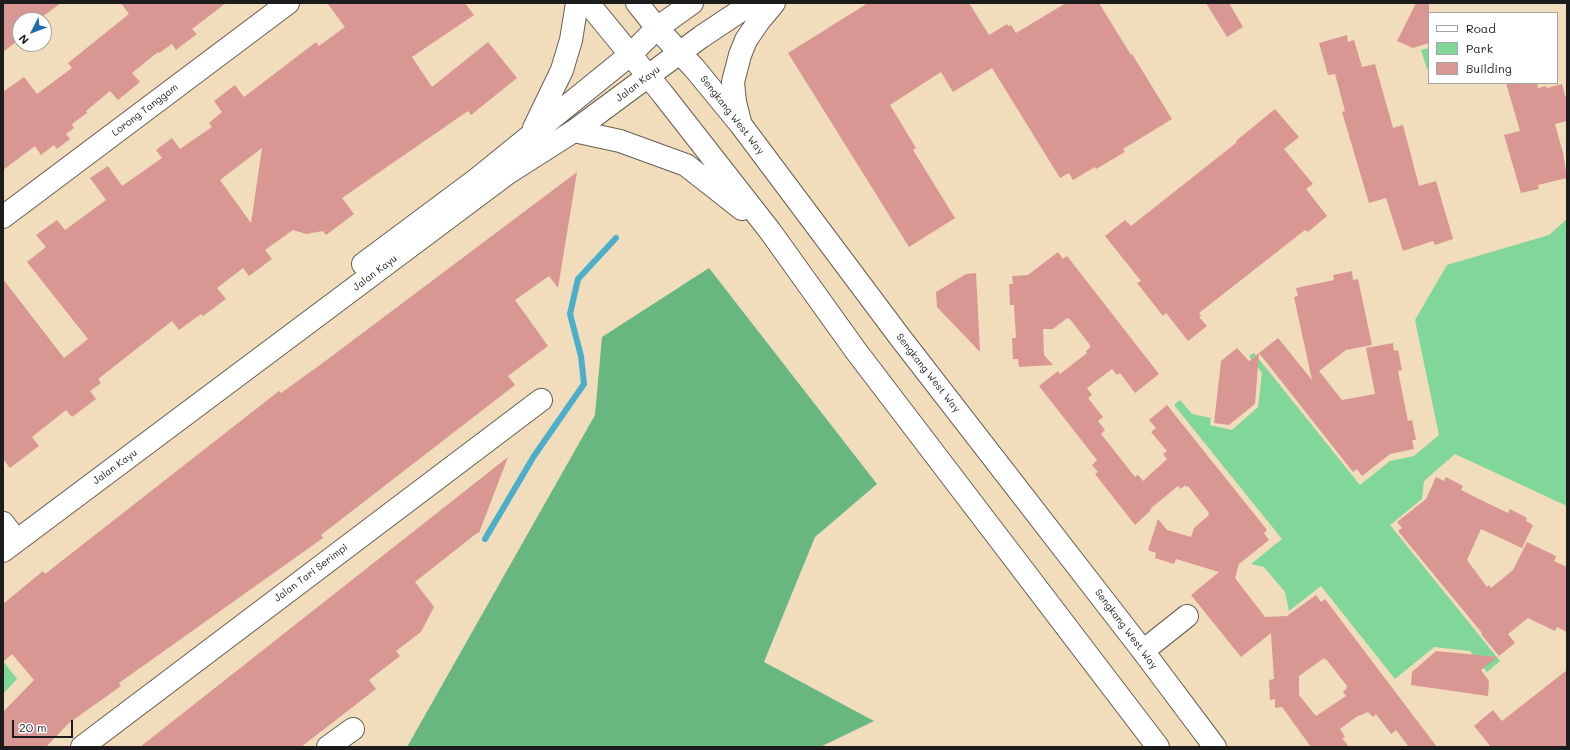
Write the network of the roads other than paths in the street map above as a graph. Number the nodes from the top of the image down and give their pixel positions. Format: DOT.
graph roads {
  1 [pos="288,3"];
  2 [pos="577,3"];
  3 [pos="588,3"];
  4 [pos="637,3"];
  5 [pos="692,3"];
  6 [pos="752,3"];
  7 [pos="774,3"];
  8 [pos="656,28"];
  9 [pos="680,53"];
  10 [pos="630,54"];
  11 [pos="649,77"];
  12 [pos="740,125"];
  13 [pos="574,131"];
  14 [pos="531,134"];
  15 [pos="3,217"];
  16 [pos="770,231"];
  17 [pos="541,400"];
  18 [pos="7,536"];
  19 [pos="1186,616"];
  20 [pos="1143,651"];
  21 [pos="353,729"];
  22 [pos="82,747"];
  23 [pos="328,747"];
  24 [pos="1158,747"];
  25 [pos="1215,747"];
  1 -- 15 [label="main road, Lorong Tanggam"];
  2 -- 14 [label="main road"];
  3 -- 10 [label="main road"];
  4 -- 8 [label="main road, Sengkang West Way"];
  5 -- 8 [label="main road, Jalan Kayu"];
  6 -- 9 [label="main road, Jalan Kayu"];
  7 -- 12 [label="main road"];
  8 -- 9 [label="main road, Sengkang West Way"];
  8 -- 10 [label="main road, Jalan Kayu"];
  9 -- 11 [label="main road, Jalan Kayu"];
  9 -- 12 [label="main road, Sengkang West Way"];
  10 -- 11 [label="main road"];
  10 -- 14 [label="main road, Jalan Kayu"];
  11 -- 13 [label="main road, Jalan Kayu"];
  11 -- 16 [label="main road"];
  12 -- 20 [label="main road, Sengkang West Way"];
  13 -- 16 [label="main road"];
  13 -- 18 [label="main road, Jalan Kayu"];
  14 -- 18 [label="main road, Jalan Kayu"];
  16 -- 24 [label="main road"];
  17 -- 22 [label="main road, Jalan Tari Serimpi"];
  19 -- 20 [label="main road"];
  20 -- 25 [label="main road, Sengkang West Way"];
  21 -- 23 [label="main road"];
}
